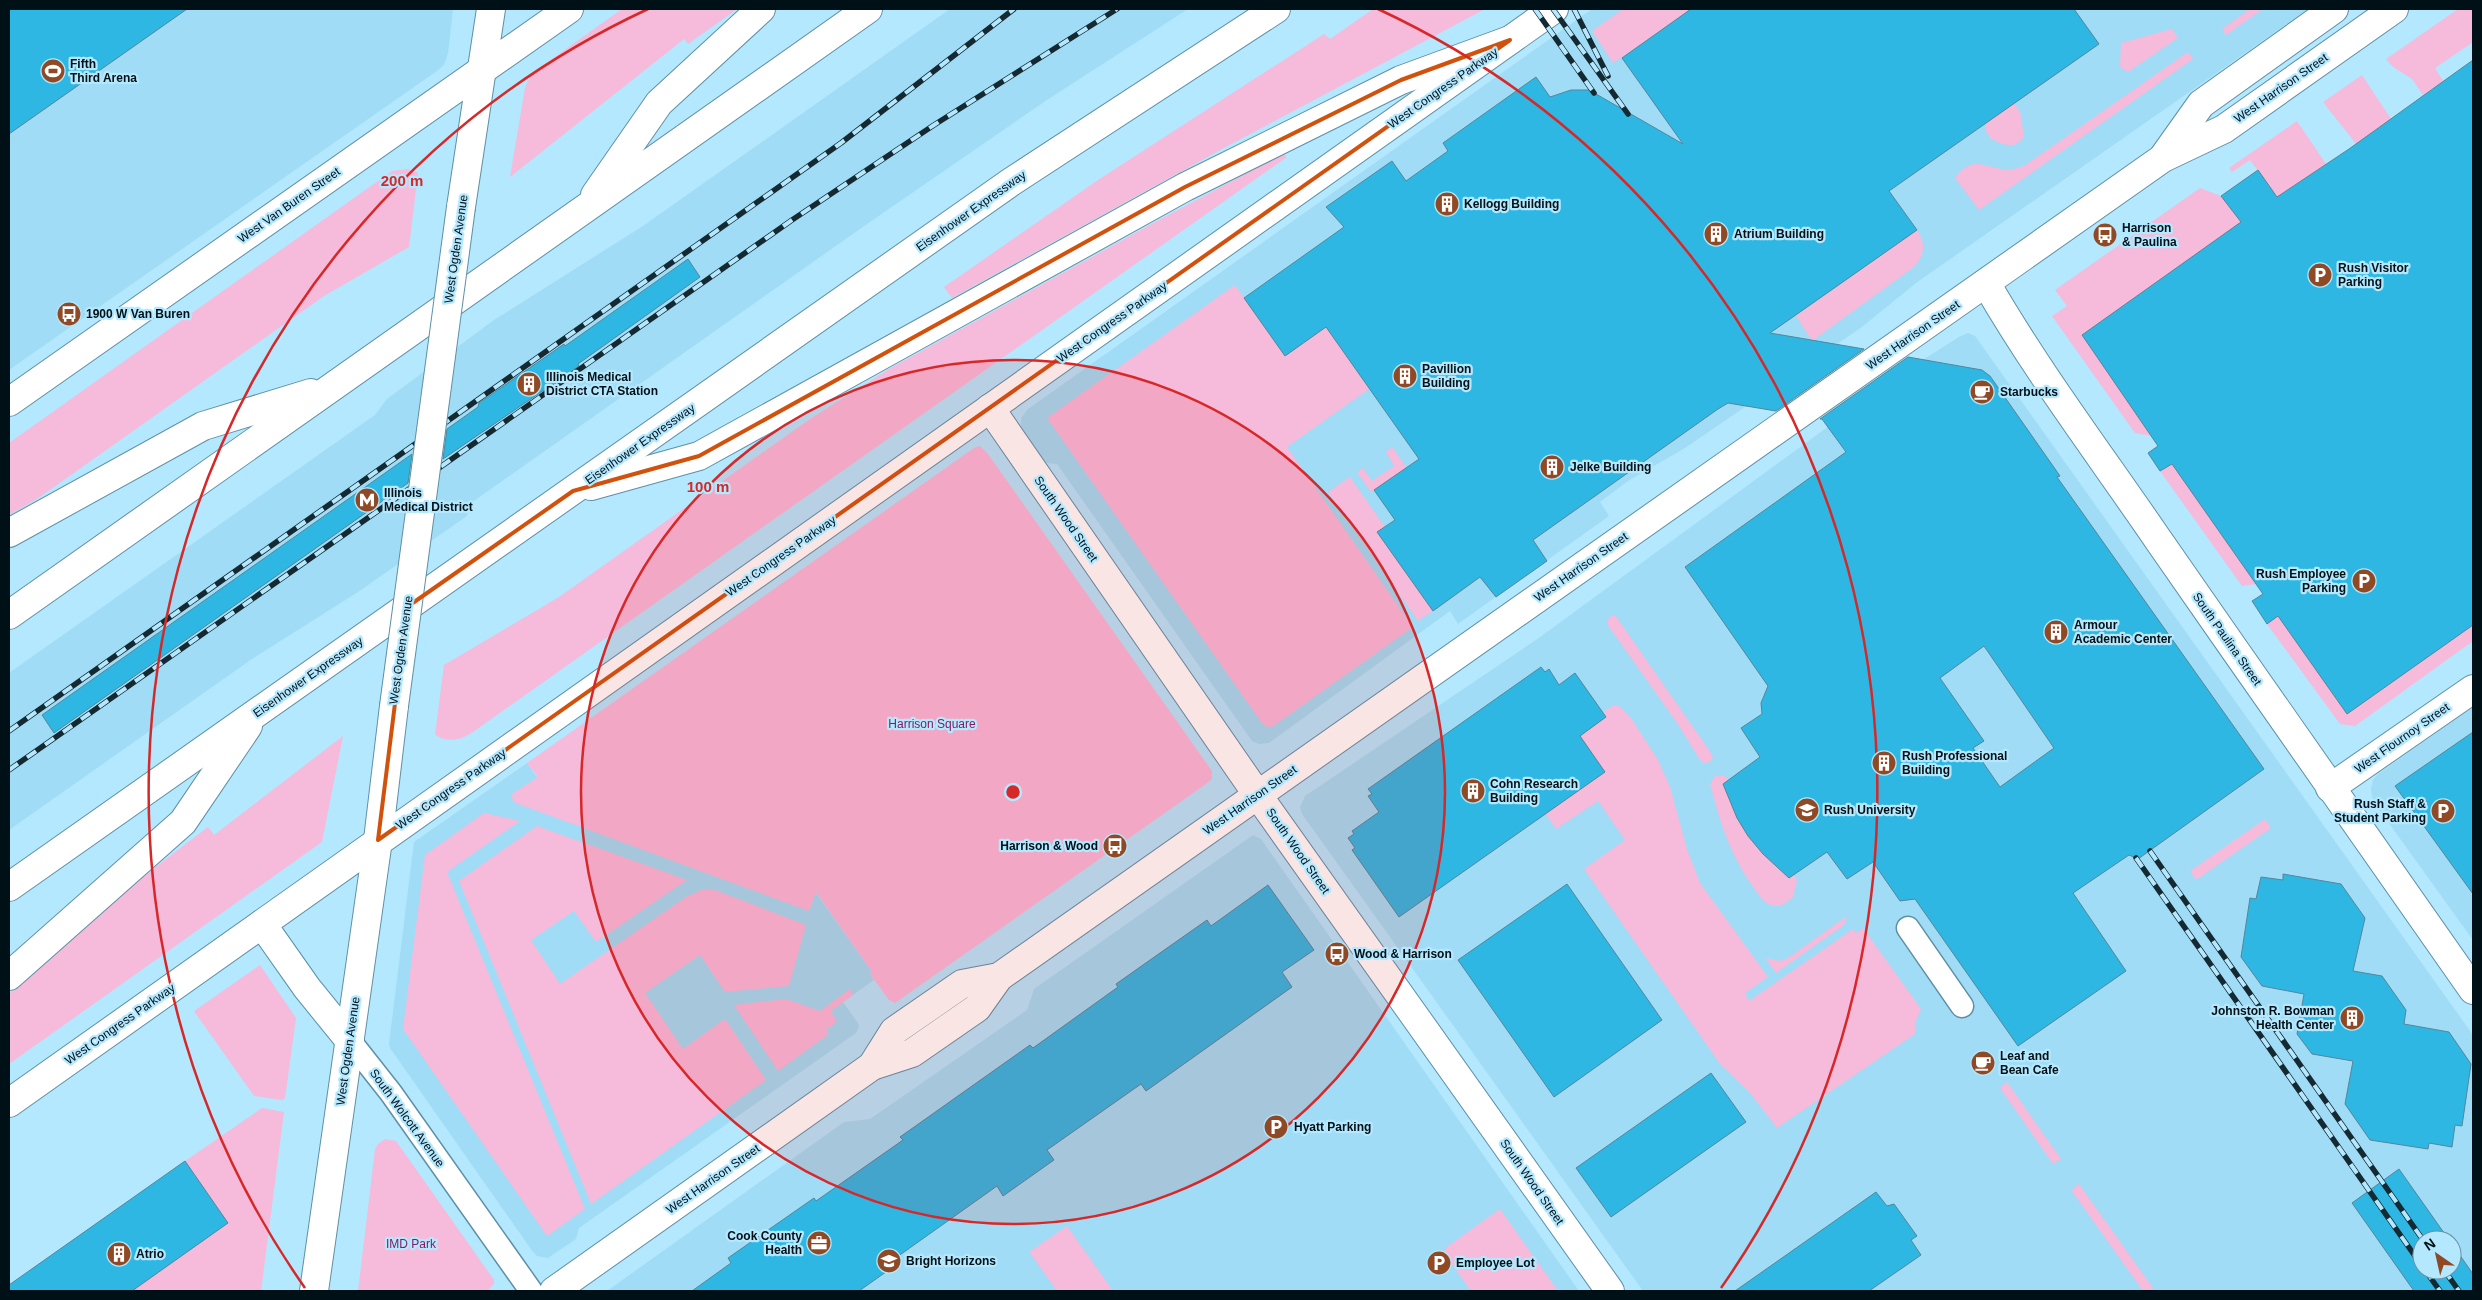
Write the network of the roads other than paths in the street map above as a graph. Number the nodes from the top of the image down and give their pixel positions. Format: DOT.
graph roads {
  1 [pos="491,9"];
  2 [pos="569,9"];
  3 [pos="761,9"];
  4 [pos="868,9"];
  5 [pos="1276,9"];
  6 [pos="1554,9"];
  7 [pos="2334,9"];
  8 [pos="2394,9"];
  9 [pos="1510,40"];
  10 [pos="480,72"];
  11 [pos="2164,158"];
  12 [pos="584,209"];
  13 [pos="1986,284"];
  14 [pos="334,386"];
  15 [pos="9,402"];
  16 [pos="990,408"];
  17 [pos="572,491"];
  18 [pos="9,533"];
  19 [pos="9,615"];
  20 [pos="2473,688"];
  21 [pos="257,712"];
  22 [pos="2330,788"];
  23 [pos="1257,794"];
  24 [pos="378,840"];
  25 [pos="9,887"];
  26 [pos="262,924"];
  27 [pos="1908,928"];
  28 [pos="9,976"];
  29 [pos="2473,990"];
  30 [pos="1962,1006"];
  31 [pos="350,1042"];
  32 [pos="9,1103"];
  33 [pos="314,1291"];
  34 [pos="531,1291"];
  35 [pos="554,1291"];
  36 [pos="1610,1291"];
  1 -- 10 [label="main road, West Ogden Avenue"];
  2 -- 10 [label="main road, West Van Buren Street"];
  3 -- 12 [label="main road"];
  4 -- 12 [label="main road"];
  5 -- 17 [label="main road, Eisenhower Expressway"];
  6 -- 9 [label="main road, West Congress Parkway"];
  7 -- 11 [label="main road, West Harrison Street"];
  8 -- 11 [label="main road, West Harrison Street"];
  9 -- 16 [label="main road, West Congress Parkway"];
  9 -- 17 [label="main road"];
  10 -- 15 [label="main road, West Van Buren Street"];
  10 -- 24 [label="main road, West Ogden Avenue, bridge"];
  11 -- 13 [label="main road, West Harrison Street"];
  12 -- 14 [label="main road"];
  13 -- 22 [label="main road, South Paulina Street"];
  13 -- 23 [label="main road, West Harrison Street"];
  14 -- 18 [label="main road"];
  14 -- 19 [label="main road"];
  16 -- 23 [label="main road, South Wood Street"];
  16 -- 24 [label="main road, West Congress Parkway"];
  17 -- 21 [label="main road, Eisenhower Expressway"];
  20 -- 22 [label="main road, West Flournoy Street"];
  21 -- 25 [label="main road, Eisenhower Expressway"];
  21 -- 28 [label="main road"];
  22 -- 29 [label="main road, South Paulina Street"];
  23 -- 35 [label="main road, West Harrison Street"];
  23 -- 36 [label="main road, South Wood Street"];
  24 -- 26 [label="main road, West Congress Parkway"];
  24 -- 31 [label="main road, West Ogden Avenue"];
  26 -- 31 [label="main road, South Wolcott Avenue"];
  26 -- 32 [label="main road, West Congress Parkway"];
  27 -- 30 [label="street"];
  31 -- 33 [label="main road, West Ogden Avenue"];
  31 -- 34 [label="street, South Wolcott Avenue"];
}
